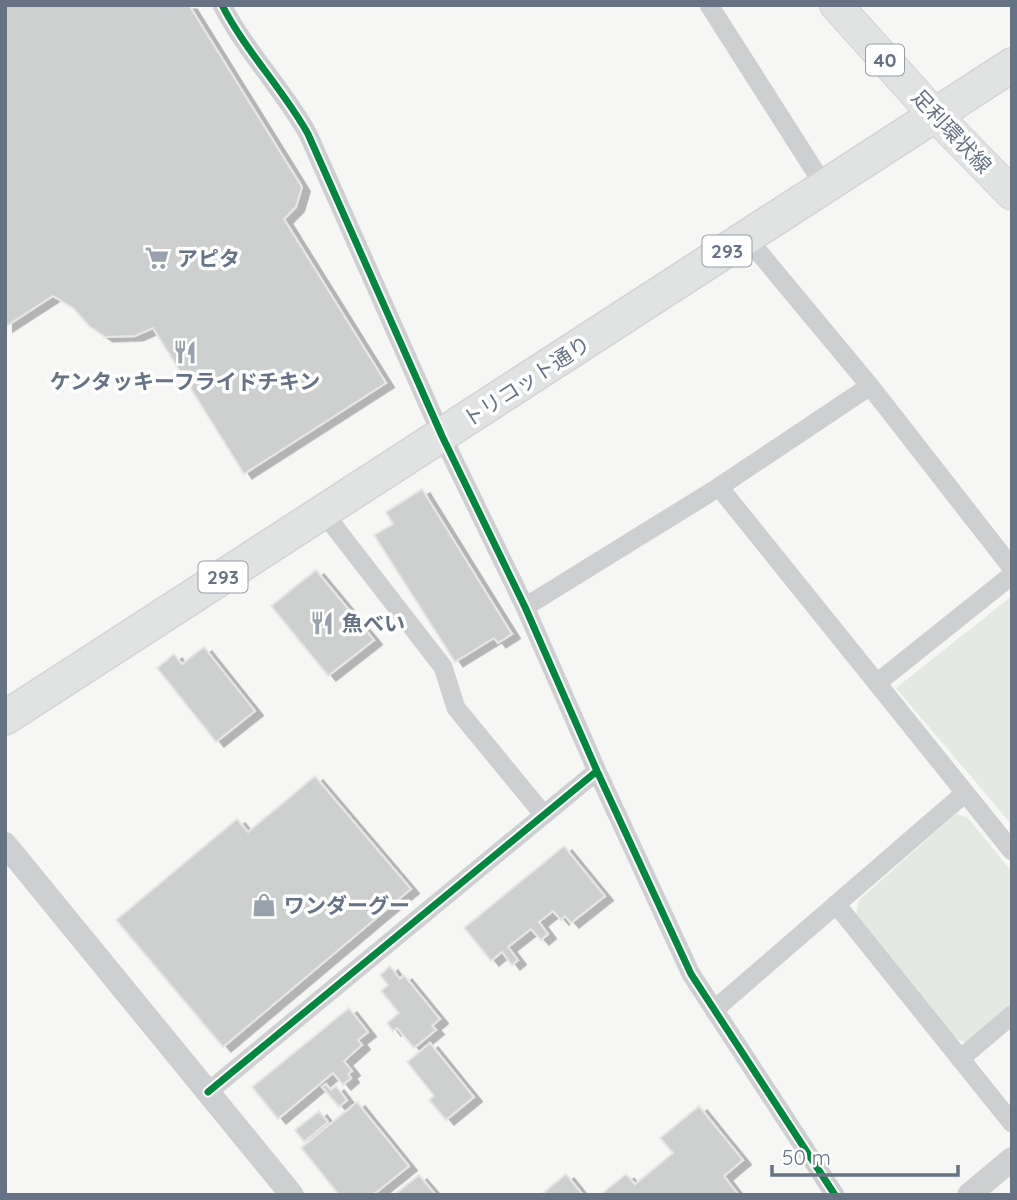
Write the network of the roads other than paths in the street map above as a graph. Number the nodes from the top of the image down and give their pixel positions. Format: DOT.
graph roads {
  1 [pos="167,5"];
  2 [pos="222,5"];
  3 [pos="709,5"];
  4 [pos="836,5"];
  5 [pos="1012,65"];
  6 [pos="934,114"];
  7 [pos="825,187"];
  8 [pos="1012,194"];
  9 [pos="243,236"];
  10 [pos="747,238"];
  11 [pos="870,386"];
  12 [pos="442,436"];
  13 [pos="719,487"];
  14 [pos="323,512"];
  15 [pos="1012,568"];
  16 [pos="1012,575"];
  17 [pos="525,607"];
  18 [pos="877,683"];
  19 [pos="5,718"];
  20 [pos="597,771"];
  21 [pos="965,793"];
  22 [pos="544,814"];
  23 [pos="5,844"];
  24 [pos="1012,851"];
  25 [pos="836,904"];
  26 [pos="714,1010"];
  27 [pos="1012,1015"];
  28 [pos="960,1059"];
  29 [pos="208,1092"];
  30 [pos="1012,1123"];
  31 [pos="1012,1159"];
  32 [pos="292,1195"];
  33 [pos="835,1195"];
  34 [pos="969,1195"];
  1 -- 9 [label="lane"];
  2 -- 12 [label="street"];
  3 -- 7 [label="street"];
  4 -- 6 [label="main road, 足利環状線 / 40"];
  5 -- 6 [label="highway, トリコット通り / 293"];
  6 -- 7 [label="highway, トリコット通り / 293"];
  6 -- 8 [label="main road, 足利環状線 / 40"];
  7 -- 10 [label="highway, トリコット通り / 293"];
  10 -- 11 [label="street"];
  10 -- 12 [label="highway, トリコット通り / 293"];
  11 -- 13 [label="street"];
  11 -- 15 [label="street"];
  12 -- 14 [label="highway, トリコット通り / 293"];
  12 -- 17 [label="street"];
  13 -- 17 [label="street"];
  13 -- 18 [label="street"];
  14 -- 19 [label="highway, トリコット通り / 293"];
  14 -- 22 [label="street"];
  16 -- 18 [label="street"];
  17 -- 20 [label="street"];
  18 -- 21 [label="street"];
  20 -- 22 [label="street"];
  20 -- 26 [label="street"];
  21 -- 24 [label="street"];
  21 -- 25 [label="street"];
  22 -- 29 [label="street"];
  23 -- 29 [label="street"];
  25 -- 26 [label="street"];
  25 -- 28 [label="street"];
  26 -- 33 [label="street"];
  27 -- 28 [label="street"];
  28 -- 30 [label="street"];
  29 -- 32 [label="street"];
  31 -- 34 [label="street"];
}
